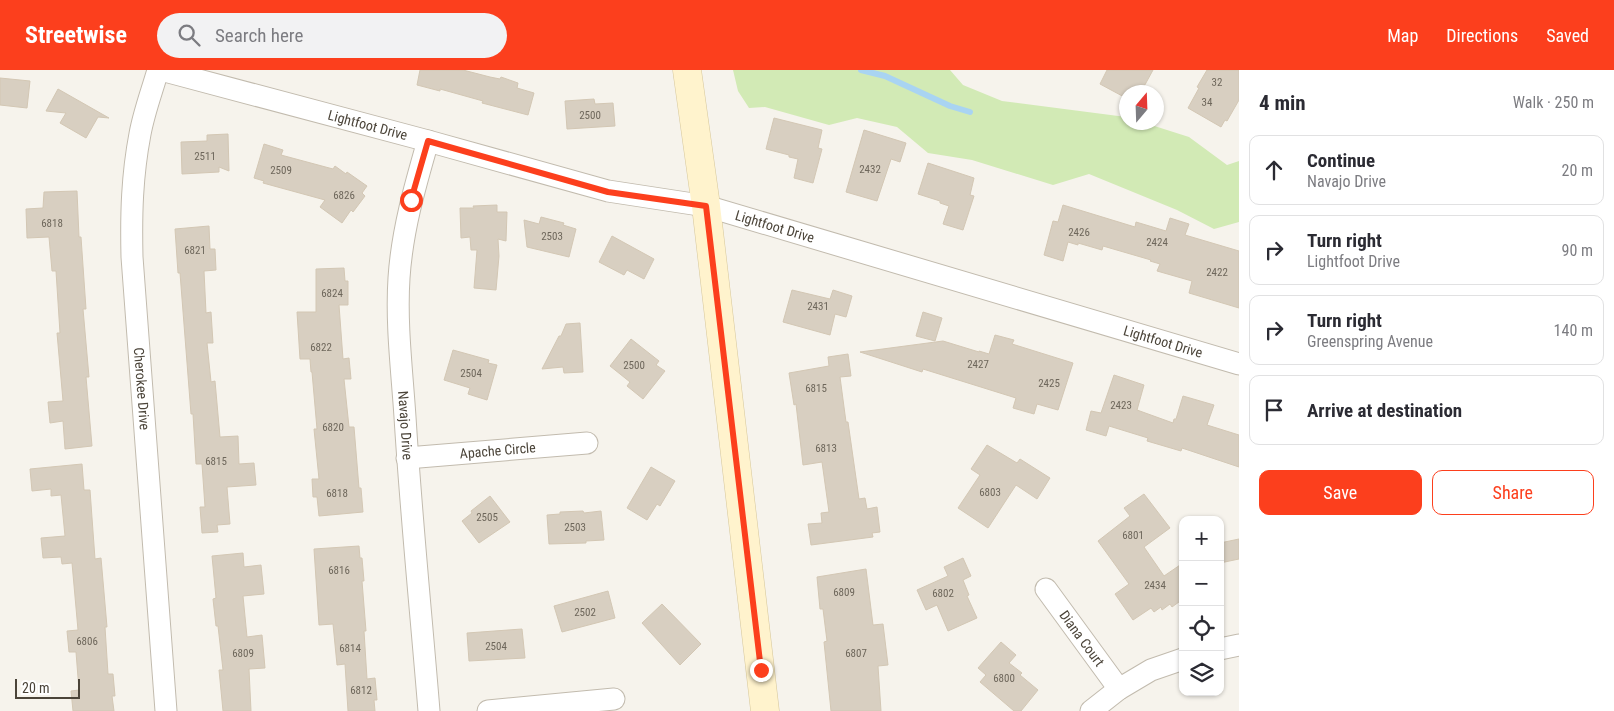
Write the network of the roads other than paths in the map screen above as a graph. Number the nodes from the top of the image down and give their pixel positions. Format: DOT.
graph roads {
  1 [pos="159,70"];
  2 [pos="687,70"];
  3 [pos="428,141"];
  4 [pos="706,206"];
  5 [pos="1239,364"];
  6 [pos="587,443"];
  7 [pos="408,458"];
  8 [pos="1046,589"];
  9 [pos="1239,645"];
  10 [pos="1224,648"];
  11 [pos="1179,660"];
  12 [pos="1119,689"];
  13 [pos="614,698"];
  14 [pos="166,711"];
  15 [pos="429,711"];
  16 [pos="488,711"];
  17 [pos="765,711"];
  18 [pos="1090,711"];
  1 -- 3 [label="street, Lightfoot Drive"];
  1 -- 14 [label="street, Cherokee Drive"];
  2 -- 4 [label="main road"];
  3 -- 4 [label="street, Lightfoot Drive"];
  3 -- 7 [label="street, Navajo Drive"];
  4 -- 5 [label="street, Lightfoot Drive"];
  4 -- 17 [label="main road"];
  6 -- 7 [label="street, Apache Circle"];
  7 -- 15 [label="street, Navajo Drive"];
  8 -- 12 [label="street, Diana Court"];
  9 -- 10 [label="street"];
  11 -- 12 [label="street"];
  12 -- 18 [label="street"];
  13 -- 16 [label="street"];
}
